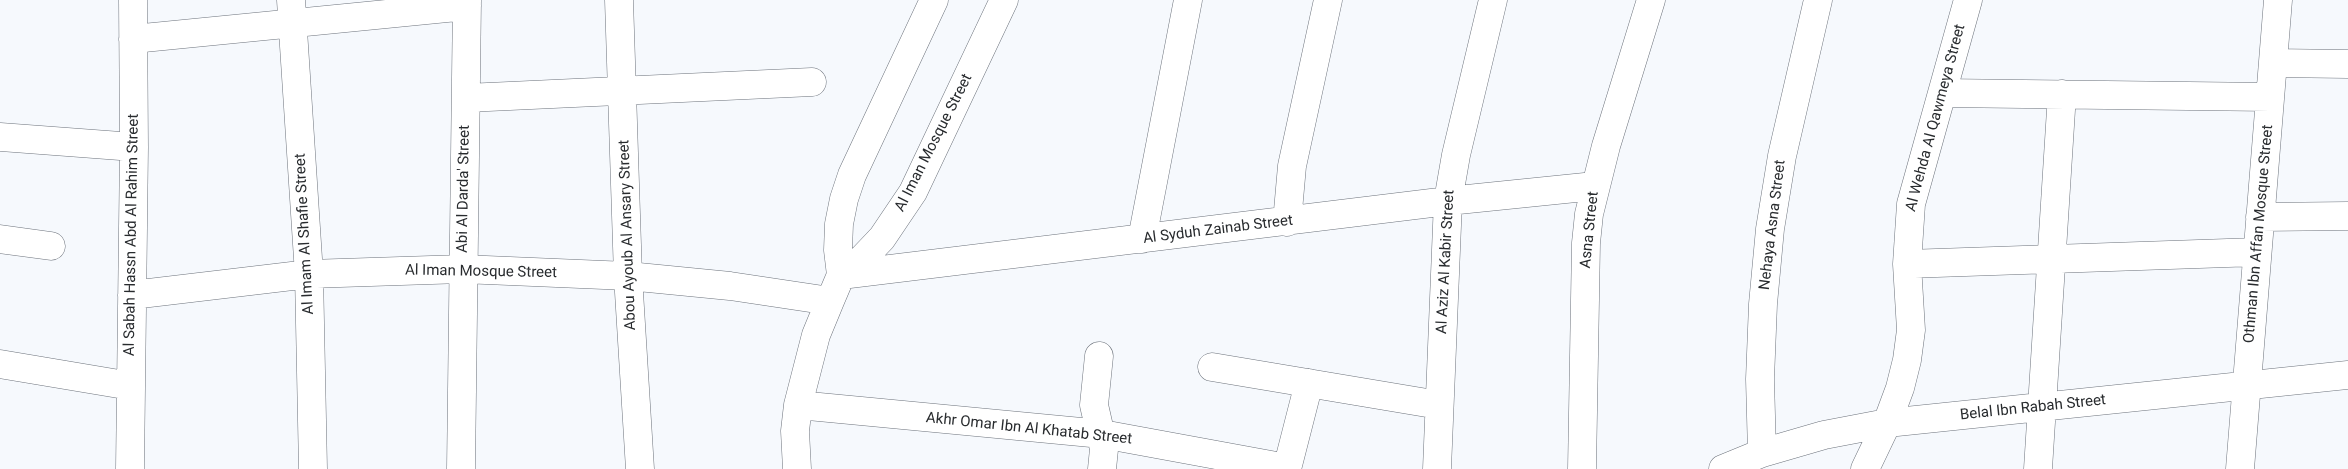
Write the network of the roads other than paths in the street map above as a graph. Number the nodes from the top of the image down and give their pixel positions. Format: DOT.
graph roads {
  1 [pos="132,0"];
  2 [pos="619,0"];
  3 [pos="934,0"];
  4 [pos="1004,0"];
  5 [pos="1188,0"];
  6 [pos="1328,0"];
  7 [pos="1494,0"];
  8 [pos="1651,0"];
  9 [pos="1818,0"];
  10 [pos="1968,0"];
  11 [pos="2278,0"];
  12 [pos="467,3"];
  13 [pos="292,12"];
  14 [pos="133,40"];
  15 [pos="2273,63"];
  16 [pos="2348,64"];
  17 [pos="812,82"];
  18 [pos="622,91"];
  19 [pos="1942,93"];
  20 [pos="2062,94"];
  21 [pos="2270,97"];
  22 [pos="466,98"];
  23 [pos="0,137"];
  24 [pos="134,147"];
  25 [pos="1595,186"];
  26 [pos="1448,201"];
  27 [pos="2348,216"];
  28 [pos="2260,217"];
  29 [pos="1287,222"];
  30 [pos="0,239"];
  31 [pos="1142,239"];
  32 [pos="51,246"];
  33 [pos="2257,252"];
  34 [pos="2051,259"];
  35 [pos="1907,264"];
  36 [pos="462,269"];
  37 [pos="309,274"];
  38 [pos="841,275"];
  39 [pos="628,276"];
  40 [pos="132,295"];
  41 [pos="830,301"];
  42 [pos="1099,356"];
  43 [pos="0,364"];
  44 [pos="1212,367"];
  45 [pos="2348,375"];
  46 [pos="1309,383"];
  47 [pos="131,386"];
  48 [pos="2246,386"];
  49 [pos="798,405"];
  50 [pos="1439,405"];
  51 [pos="2042,408"];
  52 [pos="1886,423"];
  53 [pos="1102,434"];
  54 [pos="1762,453"];
  55 [pos="130,469"];
  56 [pos="313,469"];
  57 [pos="461,469"];
  58 [pos="640,469"];
  59 [pos="796,469"];
  60 [pos="1102,469"];
  61 [pos="1287,469"];
  62 [pos="1437,469"];
  63 [pos="1582,469"];
  64 [pos="1723,469"];
  65 [pos="1866,469"];
  66 [pos="2038,469"];
  67 [pos="2240,469"];
  1 -- 14 [label="street, Al Sabah Hassn Abd Al Rahim Street"];
  2 -- 18 [label="street, Abou Ayoub Al Ansary Street"];
  3 -- 38 [label="street"];
  4 -- 38 [label="street, Al Iman Mosque Street"];
  5 -- 31 [label="street"];
  6 -- 29 [label="street"];
  7 -- 26 [label="street, Al Aziz Al Kabir Street"];
  8 -- 25 [label="street, Asna Street"];
  9 -- 54 [label="street, Nehaya Asna Street"];
  10 -- 19 [label="street, Al Wehda Al Qawmeya Street"];
  11 -- 15 [label="street, Othman Ibn Affan Mosque Street"];
  12 -- 13 [label="street"];
  12 -- 22 [label="street, Abi Al Darda' Street"];
  13 -- 14 [label="street"];
  13 -- 37 [label="street, Al Imam Al Shafie Street"];
  14 -- 24 [label="street, Al Sabah Hassn Abd Al Rahim Street"];
  15 -- 16 [label="street"];
  15 -- 21 [label="street, Othman Ibn Affan Mosque Street"];
  17 -- 18 [label="street"];
  18 -- 22 [label="street"];
  18 -- 39 [label="street, Abou Ayoub Al Ansary Street"];
  19 -- 20 [label="street"];
  19 -- 35 [label="street, Al Wehda Al Qawmeya Street"];
  20 -- 21 [label="street"];
  20 -- 34 [label="street"];
  21 -- 28 [label="street, Othman Ibn Affan Mosque Street"];
  22 -- 36 [label="street, Abi Al Darda' Street"];
  23 -- 24 [label="street"];
  24 -- 40 [label="street, Al Sabah Hassn Abd Al Rahim Street"];
  25 -- 26 [label="street, Al Syduh Zainab Street"];
  25 -- 63 [label="street, Asna Street"];
  26 -- 29 [label="street, Al Syduh Zainab Street"];
  26 -- 50 [label="street, Al Aziz Al Kabir Street"];
  27 -- 28 [label="street"];
  28 -- 33 [label="street, Othman Ibn Affan Mosque Street"];
  29 -- 31 [label="street, Al Syduh Zainab Street"];
  30 -- 32 [label="street"];
  31 -- 38 [label="street, Al Syduh Zainab Street"];
  33 -- 34 [label="street"];
  33 -- 48 [label="street, Othman Ibn Affan Mosque Street"];
  34 -- 35 [label="street"];
  34 -- 51 [label="street"];
  35 -- 52 [label="street, Al Wehda Al Qawmeya Street"];
  36 -- 37 [label="street, Al Iman Mosque Street"];
  36 -- 39 [label="street, Al Iman Mosque Street"];
  36 -- 57 [label="street, Abi Al Darda' Street"];
  37 -- 40 [label="street, Al Iman Mosque Street"];
  37 -- 56 [label="street, Al Imam Al Shafie Street"];
  38 -- 41 [label="street"];
  39 -- 41 [label="street, Al Iman Mosque Street"];
  39 -- 58 [label="street, Abou Ayoub Al Ansary Street"];
  40 -- 47 [label="street, Al Sabah Hassn Abd Al Rahim Street"];
  41 -- 49 [label="street"];
  42 -- 53 [label="street"];
  43 -- 47 [label="street"];
  44 -- 46 [label="street"];
  45 -- 48 [label="street, Belal Ibn Rabah Street"];
  46 -- 50 [label="street"];
  46 -- 61 [label="street"];
  47 -- 55 [label="street, Al Sabah Hassn Abd Al Rahim Street"];
  48 -- 51 [label="street, Belal Ibn Rabah Street"];
  48 -- 67 [label="street, Othman Ibn Affan Mosque Street"];
  49 -- 53 [label="street, Akhr Omar Ibn Al Khatab Street"];
  49 -- 59 [label="street"];
  50 -- 62 [label="street, Al Aziz Al Kabir Street"];
  51 -- 52 [label="street, Belal Ibn Rabah Street"];
  51 -- 66 [label="street"];
  52 -- 54 [label="street, Belal Ibn Rabah Street"];
  52 -- 65 [label="street, Al Wehda Al Qawmeya Street"];
  53 -- 60 [label="street"];
  53 -- 61 [label="street, Akhr Omar Ibn Al Khatab Street"];
  54 -- 64 [label="street, Belal Ibn Rabah Street"];
}
